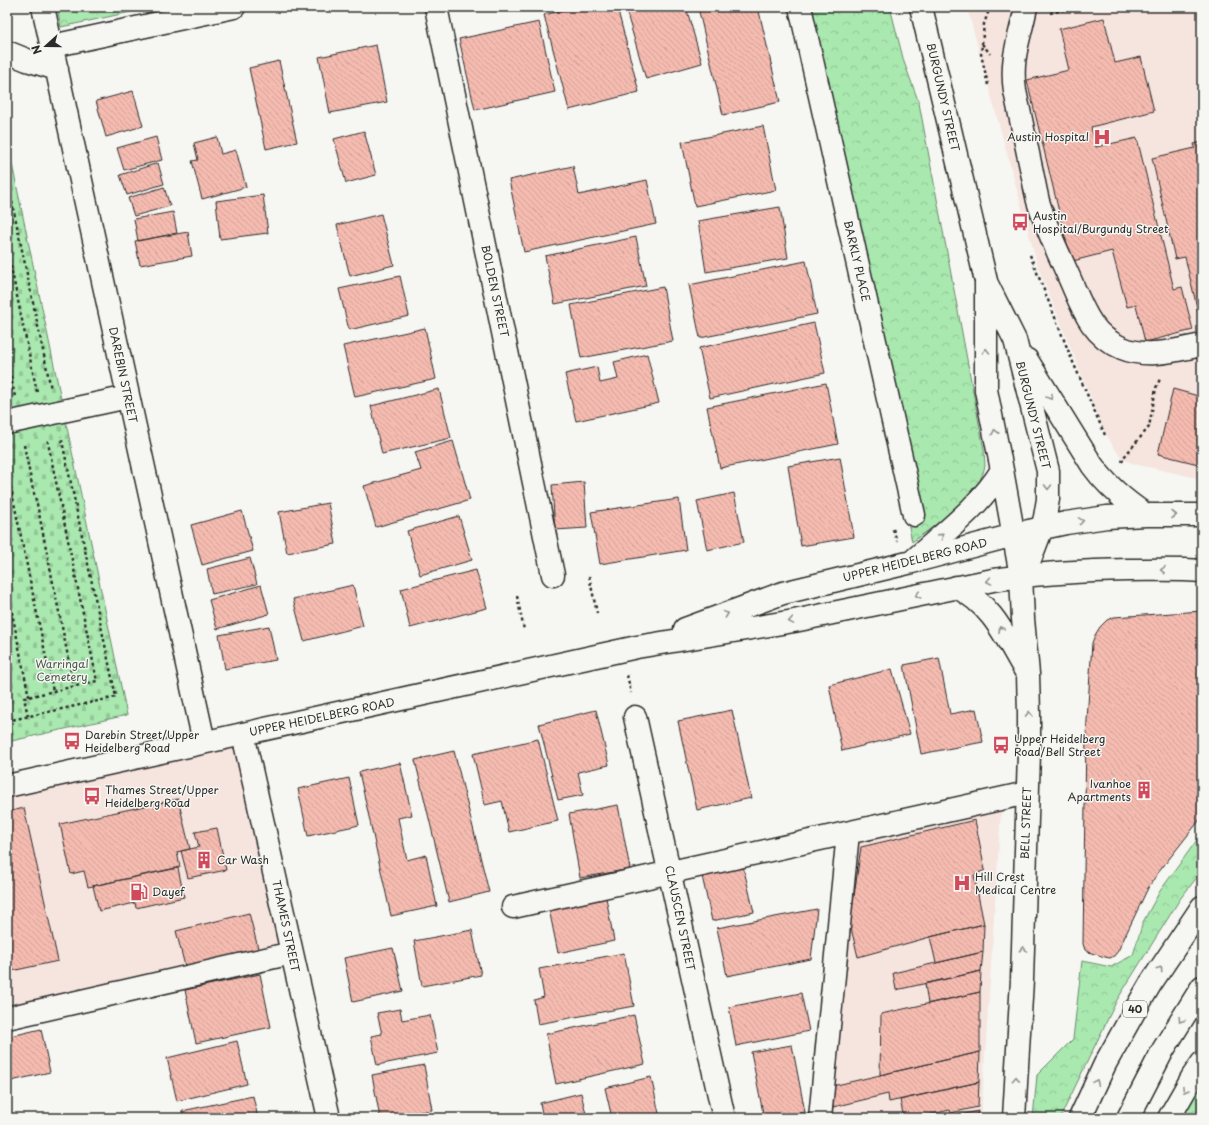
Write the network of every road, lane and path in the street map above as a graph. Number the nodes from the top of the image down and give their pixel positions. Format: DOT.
graph roads {
  1 [pos="43,7"];
  2 [pos="234,7"];
  3 [pos="436,7"];
  4 [pos="800,7"];
  5 [pos="1018,7"];
  6 [pos="1026,7"];
  7 [pos="927,11"];
  8 [pos="1020,32"];
  9 [pos="52,46"];
  10 [pos="7,52"];
  11 [pos="57,69"];
  12 [pos="7,178"];
  13 [pos="7,248"];
  14 [pos="986,282"];
  15 [pos="1015,340"];
  16 [pos="1202,345"];
  17 [pos="7,358"];
  18 [pos="1160,379"];
  19 [pos="128,397"];
  20 [pos="49,414"];
  21 [pos="14,422"];
  22 [pos="1122,463"];
  23 [pos="7,469"];
  24 [pos="1002,470"];
  25 [pos="1146,515"];
  26 [pos="1202,515"];
  27 [pos="914,516"];
  28 [pos="1042,528"];
  29 [pos="1014,534"];
  30 [pos="912,562"];
  31 [pos="1202,571"];
  32 [pos="553,575"];
  33 [pos="589,576"];
  34 [pos="1023,576"];
  35 [pos="956,587"];
  36 [pos="7,588"];
  37 [pos="517,596"];
  38 [pos="597,613"];
  39 [pos="524,630"];
  40 [pos="630,649"];
  41 [pos="1028,674"];
  42 [pos="74,686"];
  43 [pos="53,691"];
  44 [pos="29,697"];
  45 [pos="7,699"];
  46 [pos="28,716"];
  47 [pos="635,717"];
  48 [pos="11,720"];
  49 [pos="7,721"];
  50 [pos="244,734"];
  51 [pos="204,742"];
  52 [pos="7,786"];
  53 [pos="1027,794"];
  54 [pos="848,833"];
  55 [pos="670,872"];
  56 [pos="513,907"];
  57 [pos="1202,907"];
  58 [pos="292,953"];
  59 [pos="1202,987"];
  60 [pos="7,1018"];
  61 [pos="1202,1063"];
  62 [pos="328,1118"];
  63 [pos="724,1118"];
  64 [pos="820,1118"];
  65 [pos="1014,1118"];
  66 [pos="1080,1118"];
  67 [pos="1128,1118"];
  68 [pos="1169,1118"];
  1 -- 9 [label="main road, DAREBIN STREET"];
  2 -- 9 [label="main road"];
  3 -- 32 [label="main road, BOLDEN STREET"];
  4 -- 27 [label="main road, BARKLY PLACE"];
  5 -- 8 [label="main road"];
  6 -- 8 [label="main road"];
  7 -- 14 [label="main road, BURGUNDY STREET"];
  8 -- 16 [label="main road"];
  9 -- 11 [label="main road, DAREBIN STREET"];
  10 -- 11 [label="main road"];
  11 -- 19 [label="main road, DAREBIN STREET"];
  12 -- 20 [label="path"];
  13 -- 20 [label="path"];
  14 -- 15 [label="main road, BURGUNDY STREET"];
  24 -- 14 [label="main road, BURGUNDY STREET, one-way"];
  15 -- 25 [label="main road, one-way"];
  15 -- 28 [label="main road, BURGUNDY STREET, one-way"];
  17 -- 21 [label="path"];
  18 -- 22 [label="path"];
  19 -- 20 [label="main road"];
  19 -- 51 [label="main road, DAREBIN STREET"];
  20 -- 21 [label="main road"];
  20 -- 42 [label="path"];
  20 -- 46 [label="path"];
  21 -- 42 [label="path"];
  23 -- 43 [label="path"];
  24 -- 29 [label="main road, BURGUNDY STREET"];
  30 -- 24 [label="main road, one-way"];
  25 -- 26 [label="main road, UPPER HEIDELBERG ROAD, one-way"];
  28 -- 25 [label="main road, UPPER HEIDELBERG ROAD, one-way"];
  28 -- 29 [label="main road, UPPER HEIDELBERG ROAD"];
  28 -- 34 [label="main road, BURGUNDY STREET"];
  29 -- 30 [label="main road, UPPER HEIDELBERG ROAD"];
  29 -- 34 [label="main road, BURGUNDY STREET"];
  40 -- 30 [label="main road, UPPER HEIDELBERG ROAD, one-way"];
  31 -- 34 [label="main road, UPPER HEIDELBERG ROAD, one-way"];
  33 -- 38 [label="path"];
  34 -- 35 [label="main road, UPPER HEIDELBERG ROAD, one-way"];
  34 -- 41 [label="main road, BELL STREET"];
  35 -- 40 [label="main road, UPPER HEIDELBERG ROAD, one-way"];
  41 -- 35 [label="main road, one-way"];
  36 -- 44 [label="path"];
  37 -- 39 [label="path"];
  40 -- 47 [label="path"];
  40 -- 50 [label="main road, UPPER HEIDELBERG ROAD"];
  53 -- 41 [label="main road, BELL STREET, one-way"];
  42 -- 43 [label="path"];
  43 -- 44 [label="path"];
  44 -- 46 [label="path"];
  45 -- 48 [label="path"];
  46 -- 48 [label="path"];
  47 -- 55 [label="main road, CLAUSCEN STREET"];
  48 -- 49 [label="path"];
  50 -- 51 [label="main road, UPPER HEIDELBERG ROAD"];
  50 -- 58 [label="main road, THAMES STREET"];
  51 -- 52 [label="main road, UPPER HEIDELBERG ROAD"];
  53 -- 54 [label="main road"];
  65 -- 53 [label="main road, BELL STREET, one-way"];
  54 -- 55 [label="main road"];
  54 -- 64 [label="main road"];
  55 -- 56 [label="main road"];
  55 -- 63 [label="main road, CLAUSCEN STREET"];
  66 -- 57 [label="main road, 40, one-way"];
  58 -- 60 [label="main road"];
  58 -- 62 [label="main road, THAMES STREET"];
  59 -- 67 [label="main road, one-way"];
  61 -- 68 [label="main road, one-way"];
}
